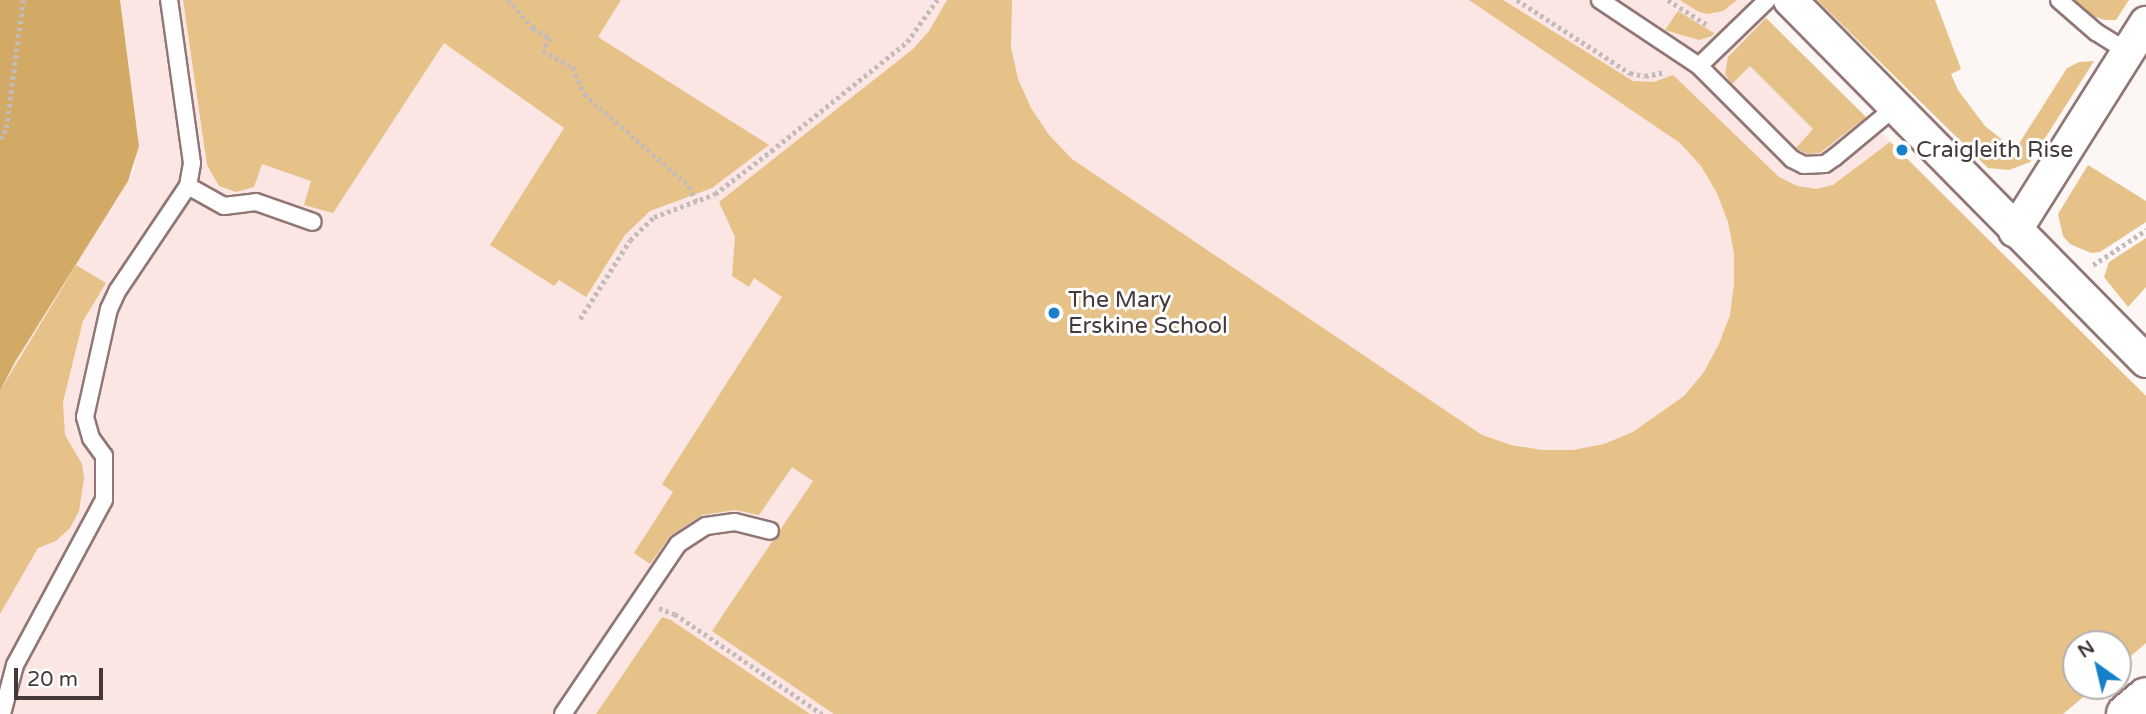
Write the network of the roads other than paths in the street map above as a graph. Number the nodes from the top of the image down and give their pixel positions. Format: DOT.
graph roads {
  1 [pos="169,0"];
  2 [pos="1600,0"];
  3 [pos="1767,0"];
  4 [pos="1790,0"];
  5 [pos="2059,0"];
  6 [pos="2146,23"];
  7 [pos="2128,52"];
  8 [pos="1699,66"];
  9 [pos="1894,108"];
  10 [pos="188,186"];
  11 [pos="313,222"];
  12 [pos="2015,231"];
  13 [pos="2146,361"];
  14 [pos="769,531"];
  15 [pos="2146,697"];
  16 [pos="2,714"];
  17 [pos="563,714"];
  18 [pos="2126,714"];
  1 -- 10 [label="lane"];
  2 -- 8 [label="lane"];
  3 -- 8 [label="lane"];
  4 -- 9 [label="street"];
  5 -- 7 [label="lane"];
  6 -- 7 [label="street"];
  7 -- 12 [label="street"];
  8 -- 9 [label="lane"];
  9 -- 12 [label="street"];
  10 -- 11 [label="lane"];
  10 -- 16 [label="lane"];
  12 -- 13 [label="street"];
  14 -- 17 [label="lane"];
  15 -- 18 [label="street"];
}
